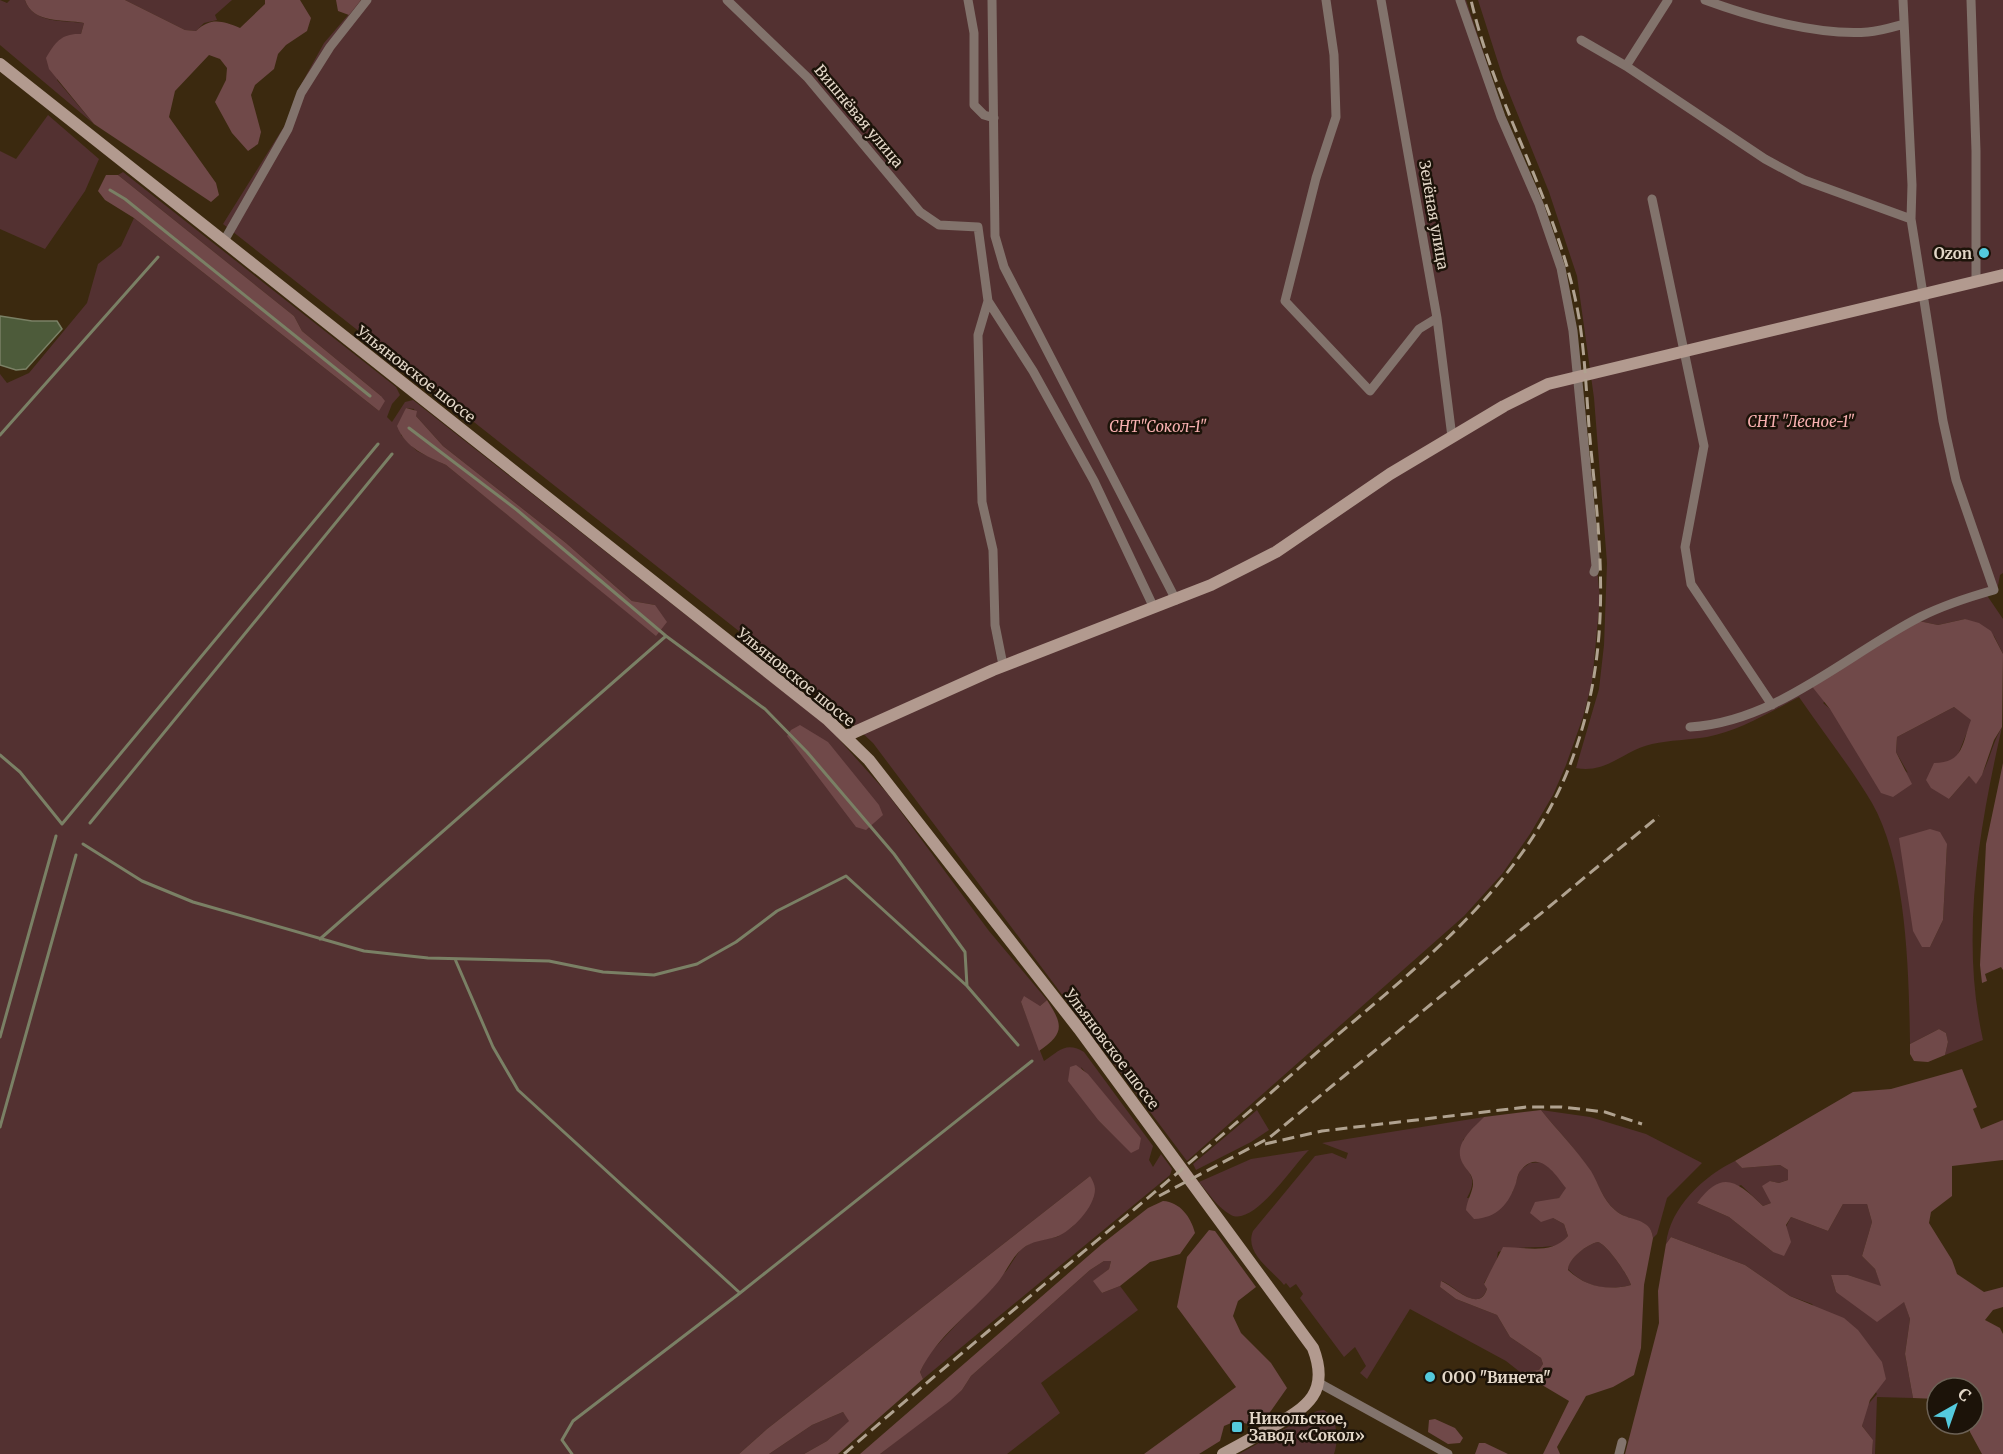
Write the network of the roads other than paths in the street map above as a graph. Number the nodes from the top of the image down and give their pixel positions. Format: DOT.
graph roads {
  1 [pos="367,0"];
  2 [pos="727,0"];
  3 [pos="968,0"];
  4 [pos="992,0"];
  5 [pos="1326,0"];
  6 [pos="1381,0"];
  7 [pos="1460,0"];
  8 [pos="1668,0"];
  9 [pos="1705,0"];
  10 [pos="1903,0"];
  11 [pos="1971,0"];
  12 [pos="1904,24"];
  13 [pos="1581,40"];
  14 [pos="0,64"];
  15 [pos="1626,66"];
  16 [pos="994,118"];
  17 [pos="1652,199"];
  18 [pos="1911,219"];
  19 [pos="224,241"];
  20 [pos="2003,275"];
  21 [pos="1976,282"];
  22 [pos="1923,294"];
  23 [pos="988,301"];
  24 [pos="1437,318"];
  25 [pos="1685,350"];
  26 [pos="1578,375"];
  27 [pos="1452,437"];
  28 [pos="1594,572"];
  29 [pos="1176,600"];
  30 [pos="1154,608"];
  31 [pos="1003,665"];
  32 [pos="1772,705"];
  33 [pos="1690,727"];
  34 [pos="846,736"];
  35 [pos="1319,1383"];
  36 [pos="1622,1442"];
  37 [pos="1223,1454"];
  38 [pos="1448,1454"];
  39 [pos="1619,1454"];
  1 -- 19 [label="street"];
  2 -- 23 [label="street, Вишнёвая улица"];
  3 -- 16 [label="street"];
  4 -- 16 [label="street"];
  5 -- 24 [label="street"];
  6 -- 24 [label="street, Зелёная улица"];
  7 -- 26 [label="street"];
  8 -- 15 [label="street"];
  9 -- 12 [label="street"];
  10 -- 12 [label="street"];
  11 -- 21 [label="street"];
  12 -- 18 [label="street"];
  13 -- 15 [label="street"];
  14 -- 19 [label="main road, Ульяновское шоссе"];
  15 -- 18 [label="street"];
  16 -- 29 [label="street"];
  17 -- 25 [label="street"];
  18 -- 22 [label="street"];
  19 -- 34 [label="main road, Ульяновское шоссе"];
  20 -- 21 [label="main road"];
  21 -- 22 [label="main road"];
  22 -- 25 [label="main road"];
  22 -- 32 [label="street"];
  23 -- 30 [label="street"];
  23 -- 31 [label="street"];
  24 -- 27 [label="street, Зелёная улица"];
  25 -- 26 [label="main road"];
  25 -- 32 [label="street"];
  26 -- 27 [label="main road"];
  26 -- 28 [label="street"];
  27 -- 29 [label="main road"];
  29 -- 30 [label="main road"];
  30 -- 31 [label="main road"];
  31 -- 34 [label="main road"];
  32 -- 33 [label="street"];
  34 -- 35 [label="main road, Ульяновское шоссе"];
  35 -- 37 [label="main road"];
  35 -- 38 [label="street"];
  36 -- 39 [label="street"];
}
